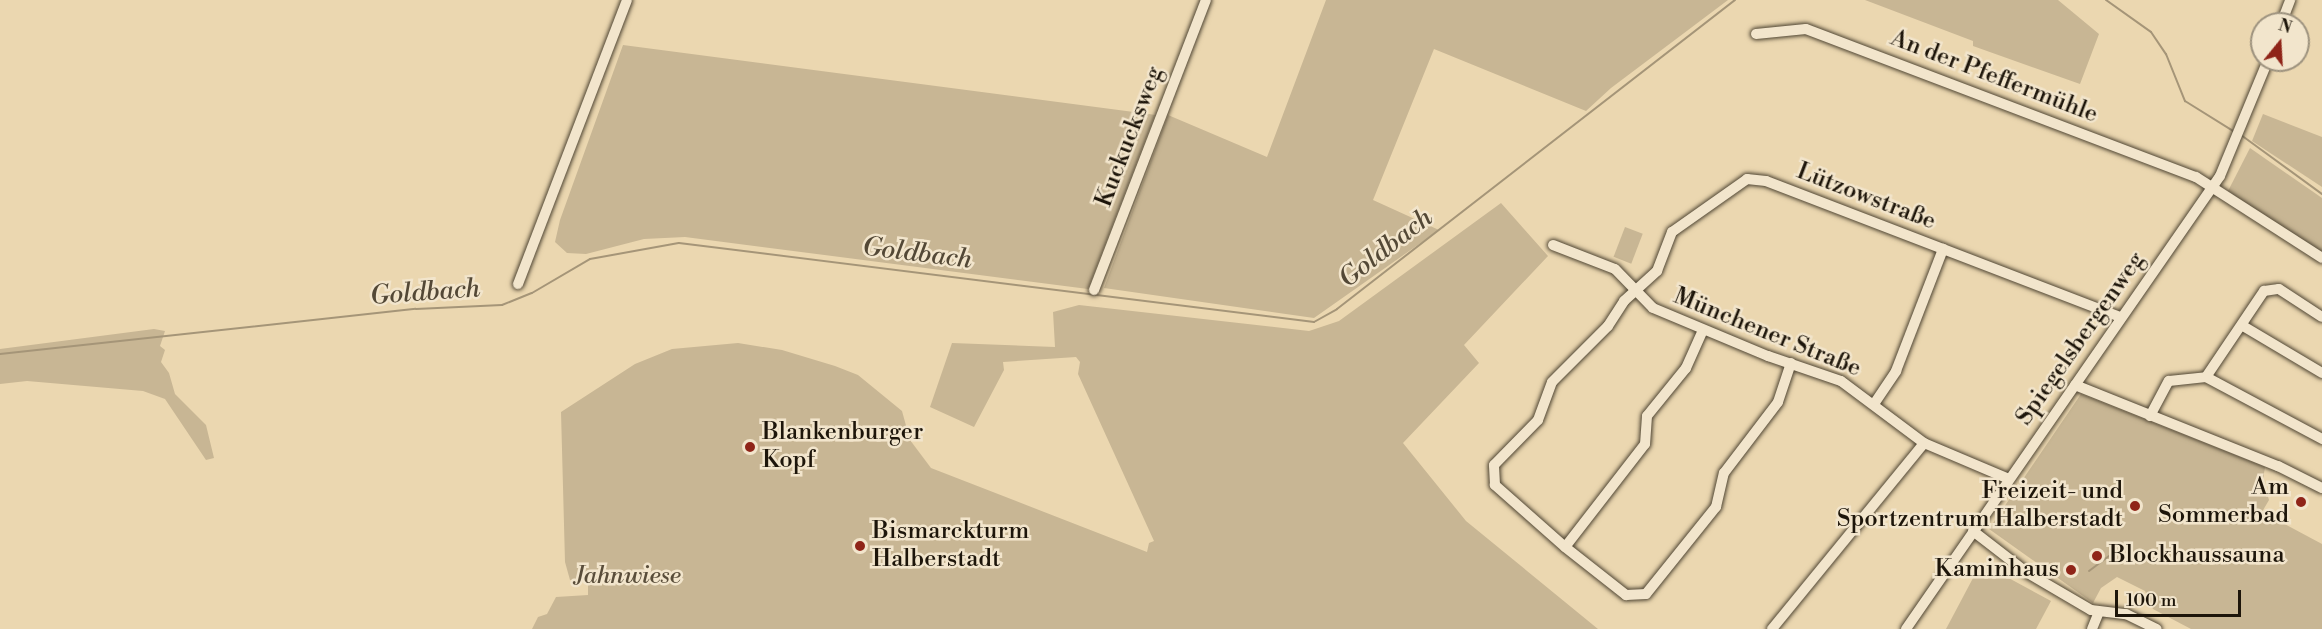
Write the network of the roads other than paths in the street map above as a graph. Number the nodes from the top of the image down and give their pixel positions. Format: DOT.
graph roads {
  1 [pos="627,0"];
  2 [pos="1206,0"];
  3 [pos="1756,34"];
  4 [pos="2263,72"];
  5 [pos="2214,185"];
  6 [pos="1553,245"];
  7 [pos="1942,249"];
  8 [pos="2322,258"];
  9 [pos="518,284"];
  10 [pos="1094,290"];
  11 [pos="1637,290"];
  12 [pos="2120,317"];
  13 [pos="2322,317"];
  14 [pos="2243,326"];
  15 [pos="1703,330"];
  16 [pos="1791,363"];
  17 [pos="2322,373"];
  18 [pos="2207,378"];
  19 [pos="2075,385"];
  20 [pos="1874,404"];
  21 [pos="2150,416"];
  22 [pos="2322,439"];
  23 [pos="1924,443"];
  24 [pos="2009,479"];
  25 [pos="2322,488"];
  26 [pos="1973,531"];
  27 [pos="1565,547"];
  28 [pos="2099,612"];
  29 [pos="1772,629"];
  30 [pos="1906,629"];
  31 [pos="2092,629"];
  32 [pos="2157,629"];
  1 -- 9 [label="street"];
  2 -- 10 [label="street, Kuckucksweg"];
  3 -- 5 [label="street, An der Pfeffermühle"];
  4 -- 5 [label="street, Spiegelsbergenweg"];
  5 -- 8 [label="street"];
  5 -- 12 [label="street, Spiegelsbergenweg"];
  6 -- 11 [label="street, Münchener Straße"];
  7 -- 11 [label="street, Lützowstraße"];
  7 -- 12 [label="street, Lützowstraße"];
  7 -- 20 [label="street"];
  11 -- 15 [label="street, Münchener Straße"];
  11 -- 27 [label="street, Lützowstraße"];
  12 -- 19 [label="street, Spiegelsbergenweg"];
  13 -- 14 [label="street"];
  14 -- 17 [label="street"];
  14 -- 18 [label="street"];
  15 -- 16 [label="street, Münchener Straße"];
  15 -- 27 [label="street"];
  16 -- 20 [label="street, Münchener Straße"];
  16 -- 27 [label="street"];
  18 -- 21 [label="street"];
  18 -- 22 [label="street"];
  19 -- 21 [label="street"];
  19 -- 24 [label="street, Spiegelsbergenweg"];
  20 -- 23 [label="street, Münchener Straße"];
  21 -- 25 [label="street"];
  23 -- 24 [label="street, Münchener Straße"];
  23 -- 29 [label="street"];
  24 -- 26 [label="street, Spiegelsbergenweg"];
  26 -- 28 [label="street"];
  26 -- 30 [label="street, Spiegelsbergenweg"];
  28 -- 31 [label="street"];
  28 -- 32 [label="street"];
}
